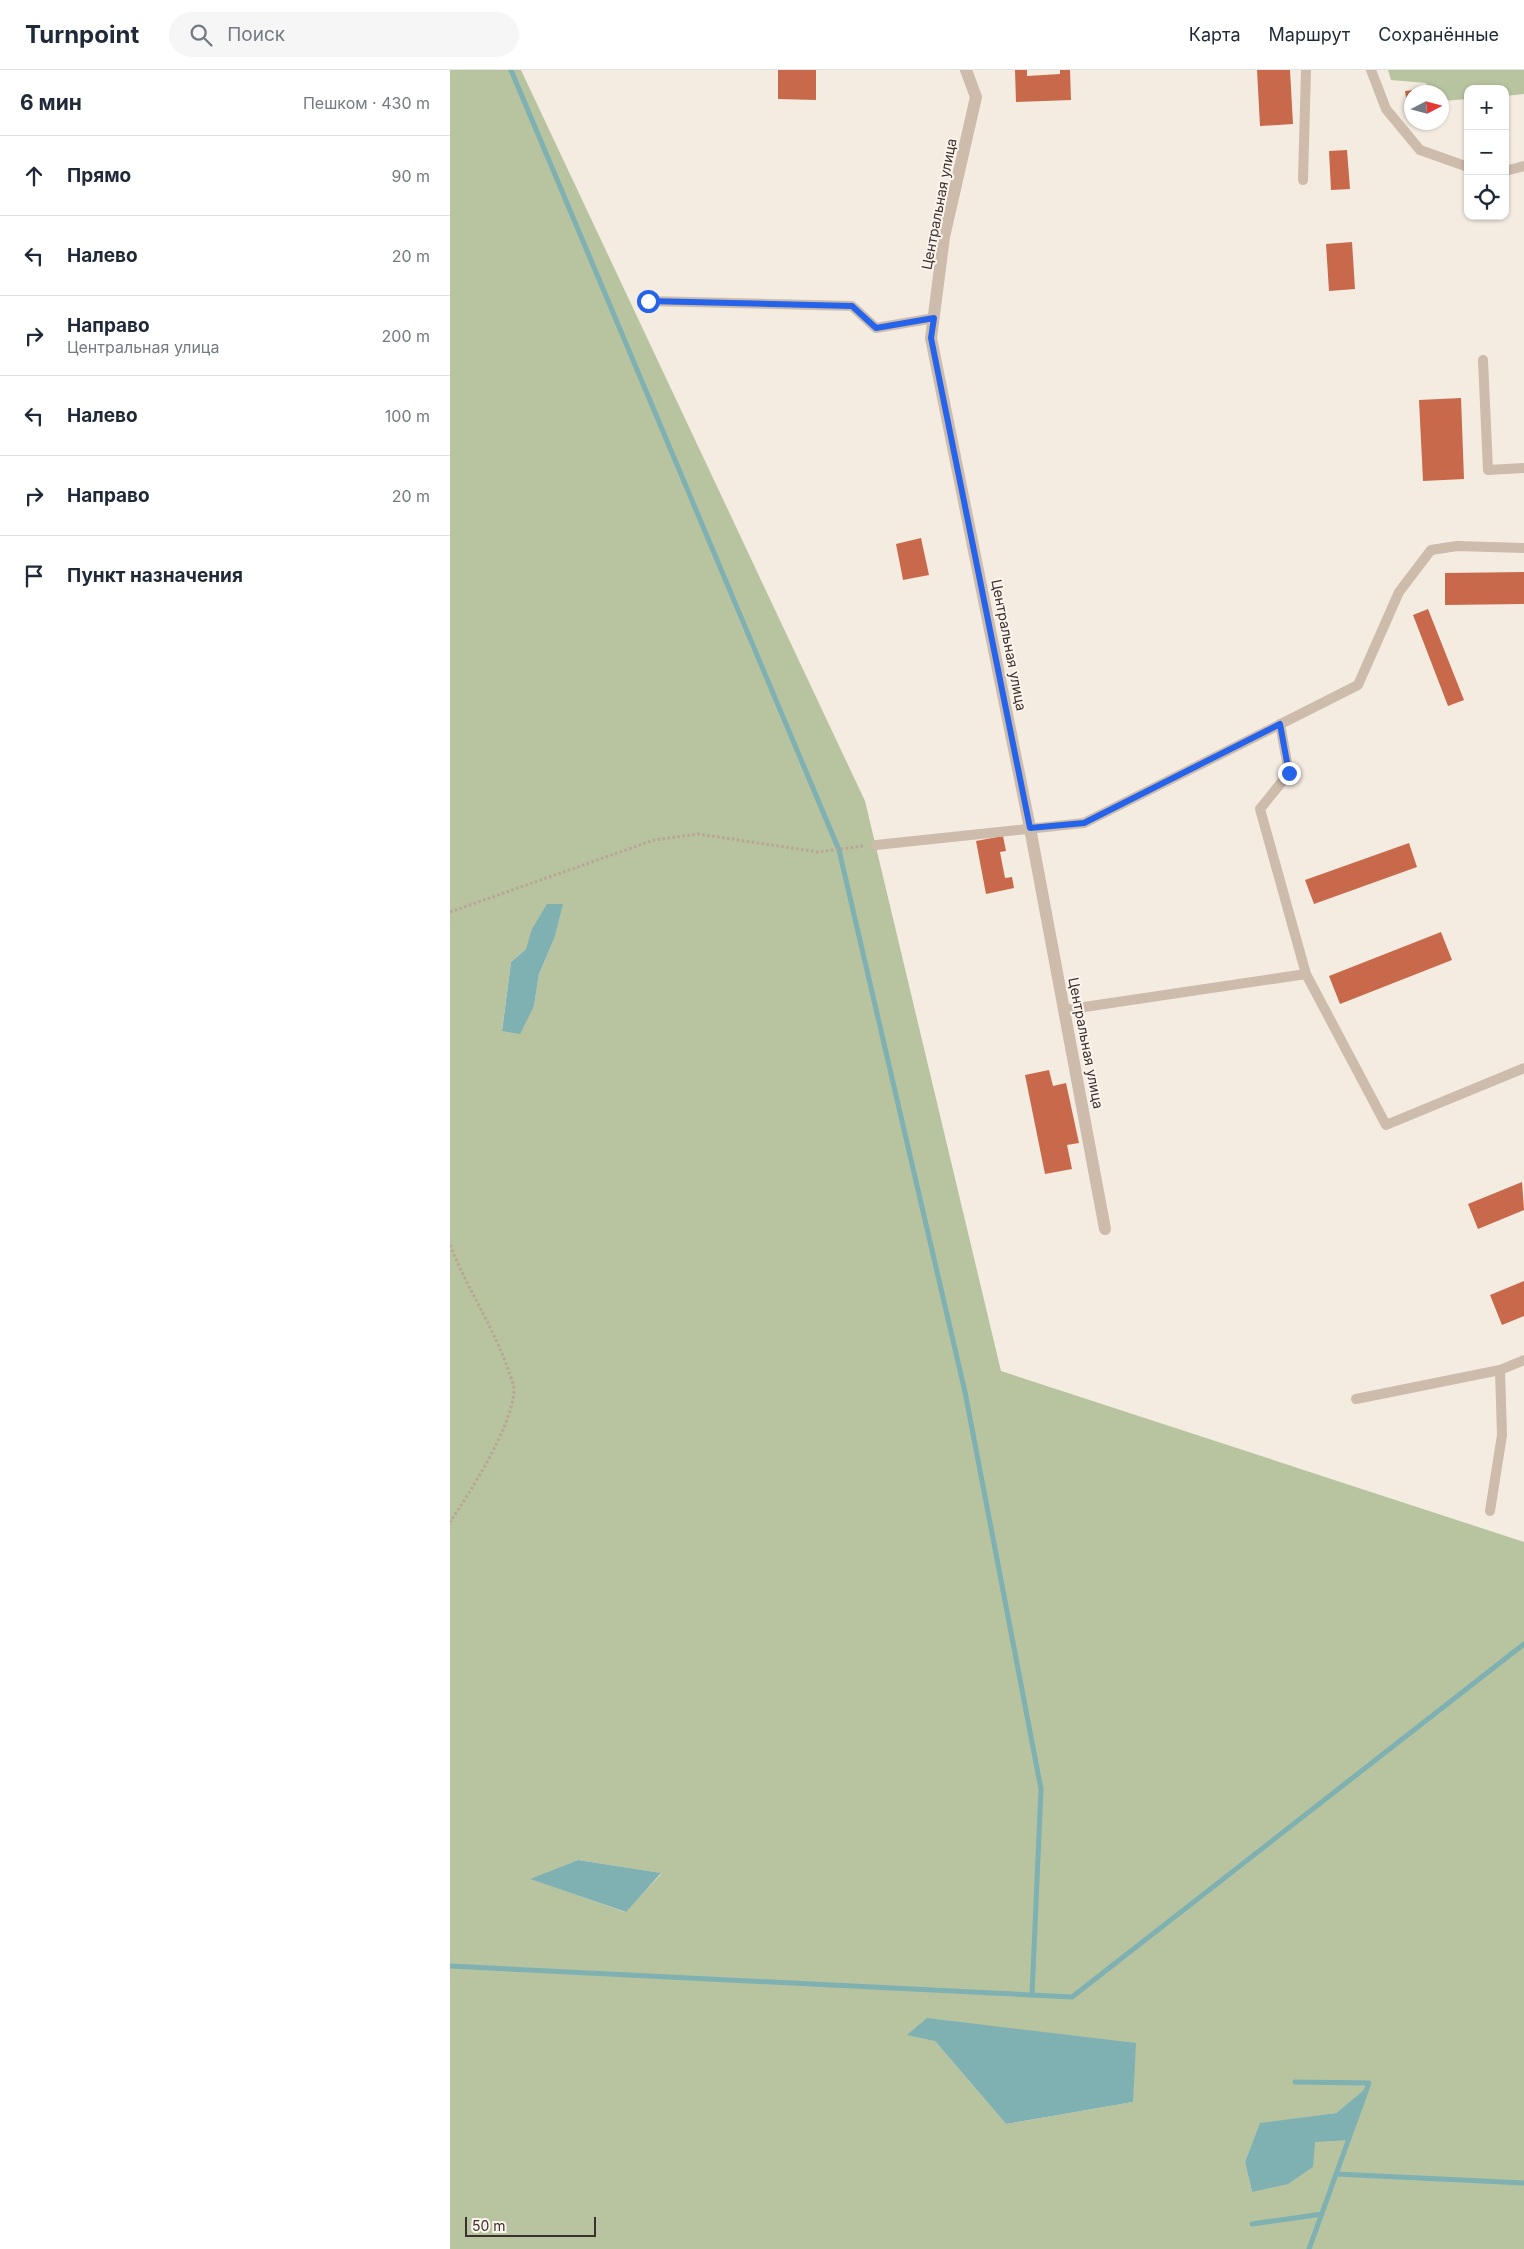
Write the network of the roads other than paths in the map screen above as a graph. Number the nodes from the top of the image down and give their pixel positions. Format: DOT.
graph roads {
  1 [pos="966,70"];
  2 [pos="1306,70"];
  3 [pos="1370,70"];
  4 [pos="1464,166"];
  5 [pos="1524,166"];
  6 [pos="1509,171"];
  7 [pos="1302,180"];
  8 [pos="648,301"];
  9 [pos="934,318"];
  10 [pos="1483,360"];
  11 [pos="1524,468"];
  12 [pos="1524,548"];
  13 [pos="1280,724"];
  14 [pos="1030,828"];
  15 [pos="876,845"];
  16 [pos="1306,974"];
  17 [pos="1064,1010"];
  18 [pos="1524,1068"];
  19 [pos="1106,1229"];
  20 [pos="1524,1360"];
  21 [pos="1500,1370"];
  22 [pos="1356,1399"];
  23 [pos="1490,1511"];
  1 -- 9 [label="street, Центральная улица"];
  2 -- 7 [label="lane"];
  3 -- 4 [label="lane"];
  5 -- 6 [label="lane"];
  8 -- 9 [label="lane"];
  9 -- 14 [label="street, Центральная улица"];
  10 -- 11 [label="lane"];
  12 -- 13 [label="lane"];
  13 -- 14 [label="lane"];
  13 -- 16 [label="lane"];
  14 -- 15 [label="lane"];
  14 -- 17 [label="street, Центральная улица"];
  16 -- 17 [label="lane"];
  16 -- 18 [label="lane"];
  17 -- 19 [label="street, Центральная улица"];
  20 -- 21 [label="lane"];
  21 -- 22 [label="lane"];
  21 -- 23 [label="lane"];
}
